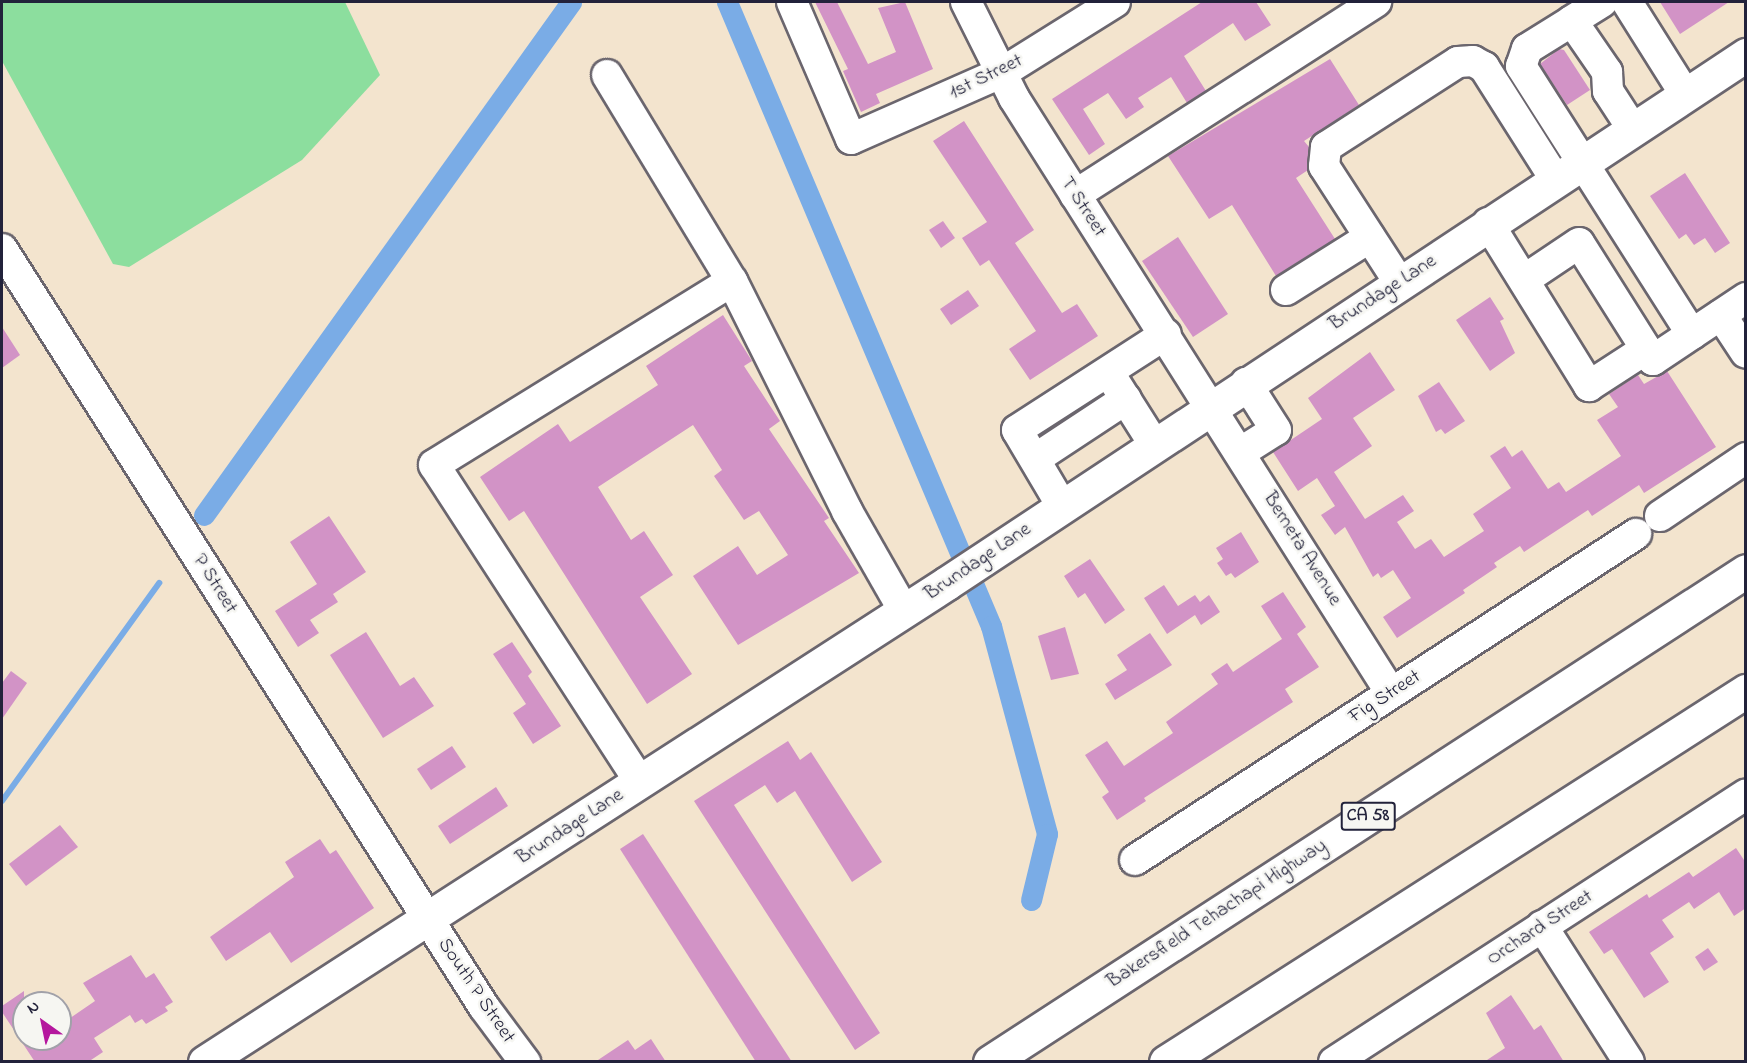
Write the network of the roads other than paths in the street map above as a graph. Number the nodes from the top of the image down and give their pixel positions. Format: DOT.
graph roads {
  1 [pos="792,2"];
  2 [pos="966,2"];
  3 [pos="1376,2"];
  4 [pos="1602,2"];
  5 [pos="1627,2"];
  6 [pos="1108,4"];
  7 [pos="1572,21"];
  8 [pos="1746,55"];
  9 [pos="1003,72"];
  10 [pos="607,75"];
  11 [pos="1684,94"];
  12 [pos="1632,128"];
  13 [pos="1568,171"];
  14 [pos="1075,195"];
  15 [pos="1488,223"];
  16 [pos="1370,237"];
  17 [pos="2,249"];
  18 [pos="1524,280"];
  19 [pos="732,281"];
  20 [pos="1399,282"];
  21 [pos="1286,290"];
  22 [pos="1746,298"];
  23 [pos="1721,315"];
  24 [pos="1166,334"];
  25 [pos="1692,334"];
  26 [pos="1746,352"];
  27 [pos="1645,360"];
  28 [pos="1108,371"];
  29 [pos="1246,383"];
  30 [pos="1126,399"];
  31 [pos="1212,406"];
  32 [pos="1154,444"];
  33 [pos="1241,452"];
  34 [pos="1746,458"];
  35 [pos="1035,459"];
  36 [pos="1062,506"];
  37 [pos="1660,516"];
  38 [pos="1636,534"];
  39 [pos="1746,566"];
  40 [pos="1746,571"];
  41 [pos="1697,603"];
  42 [pos="904,611"];
  43 [pos="1391,693"];
  44 [pos="1744,693"];
  45 [pos="640,782"];
  46 [pos="1746,794"];
  47 [pos="1135,860"];
  48 [pos="428,919"];
  49 [pos="1542,926"];
  50 [pos="205,1062"];
  51 [pos="525,1062"];
  52 [pos="990,1062"];
  53 [pos="1166,1062"];
  54 [pos="1335,1062"];
  55 [pos="1629,1062"];
  1 -- 9 [label="street, 1st Street"];
  2 -- 9 [label="street, T Street"];
  3 -- 14 [label="street"];
  4 -- 7 [label="street"];
  5 -- 11 [label="street"];
  6 -- 9 [label="street, 1st Street"];
  7 -- 12 [label="street"];
  7 -- 13 [label="street"];
  8 -- 11 [label="main road, Brundage Lane"];
  9 -- 14 [label="street, T Street"];
  10 -- 19 [label="street"];
  11 -- 12 [label="main road, Brundage Lane"];
  12 -- 13 [label="main road, Brundage Lane"];
  13 -- 15 [label="main road, Brundage Lane"];
  13 -- 16 [label="street"];
  13 -- 25 [label="street"];
  14 -- 24 [label="street, T Street"];
  15 -- 18 [label="street"];
  15 -- 20 [label="main road, Brundage Lane"];
  16 -- 20 [label="street"];
  16 -- 21 [label="street"];
  17 -- 48 [label="street, P Street"];
  18 -- 27 [label="street"];
  18 -- 27 [label="street"];
  19 -- 42 [label="street"];
  19 -- 45 [label="street"];
  20 -- 29 [label="main road, Brundage Lane"];
  22 -- 23 [label="street"];
  23 -- 25 [label="street"];
  23 -- 26 [label="street"];
  24 -- 28 [label="street"];
  24 -- 31 [label="street, T Street"];
  25 -- 27 [label="street"];
  28 -- 30 [label="street"];
  28 -- 35 [label="street"];
  29 -- 31 [label="main road, Brundage Lane"];
  29 -- 33 [label="street"];
  30 -- 32 [label="street"];
  30 -- 35 [label="street"];
  31 -- 32 [label="main road, Brundage Lane"];
  31 -- 33 [label="street, Berneta Avenue"];
  32 -- 36 [label="main road, Brundage Lane"];
  33 -- 43 [label="street, Berneta Avenue"];
  34 -- 37 [label="street"];
  35 -- 36 [label="street"];
  36 -- 42 [label="main road, Brundage Lane"];
  38 -- 43 [label="street, Fig Street"];
  39 -- 41 [label="main road"];
  40 -- 41 [label="main road, Bakersfield Tehachapi Highway / CA 58"];
  41 -- 52 [label="main road, Bakersfield Tehachapi Highway / CA 58"];
  42 -- 45 [label="main road, Brundage Lane"];
  43 -- 47 [label="street, Fig Street"];
  44 -- 53 [label="main road"];
  45 -- 48 [label="main road, Brundage Lane"];
  46 -- 49 [label="street, Orchard Street"];
  48 -- 50 [label="main road, Brundage Lane"];
  48 -- 51 [label="street, South P Street"];
  49 -- 54 [label="street, Orchard Street"];
  49 -- 55 [label="street"];
}
